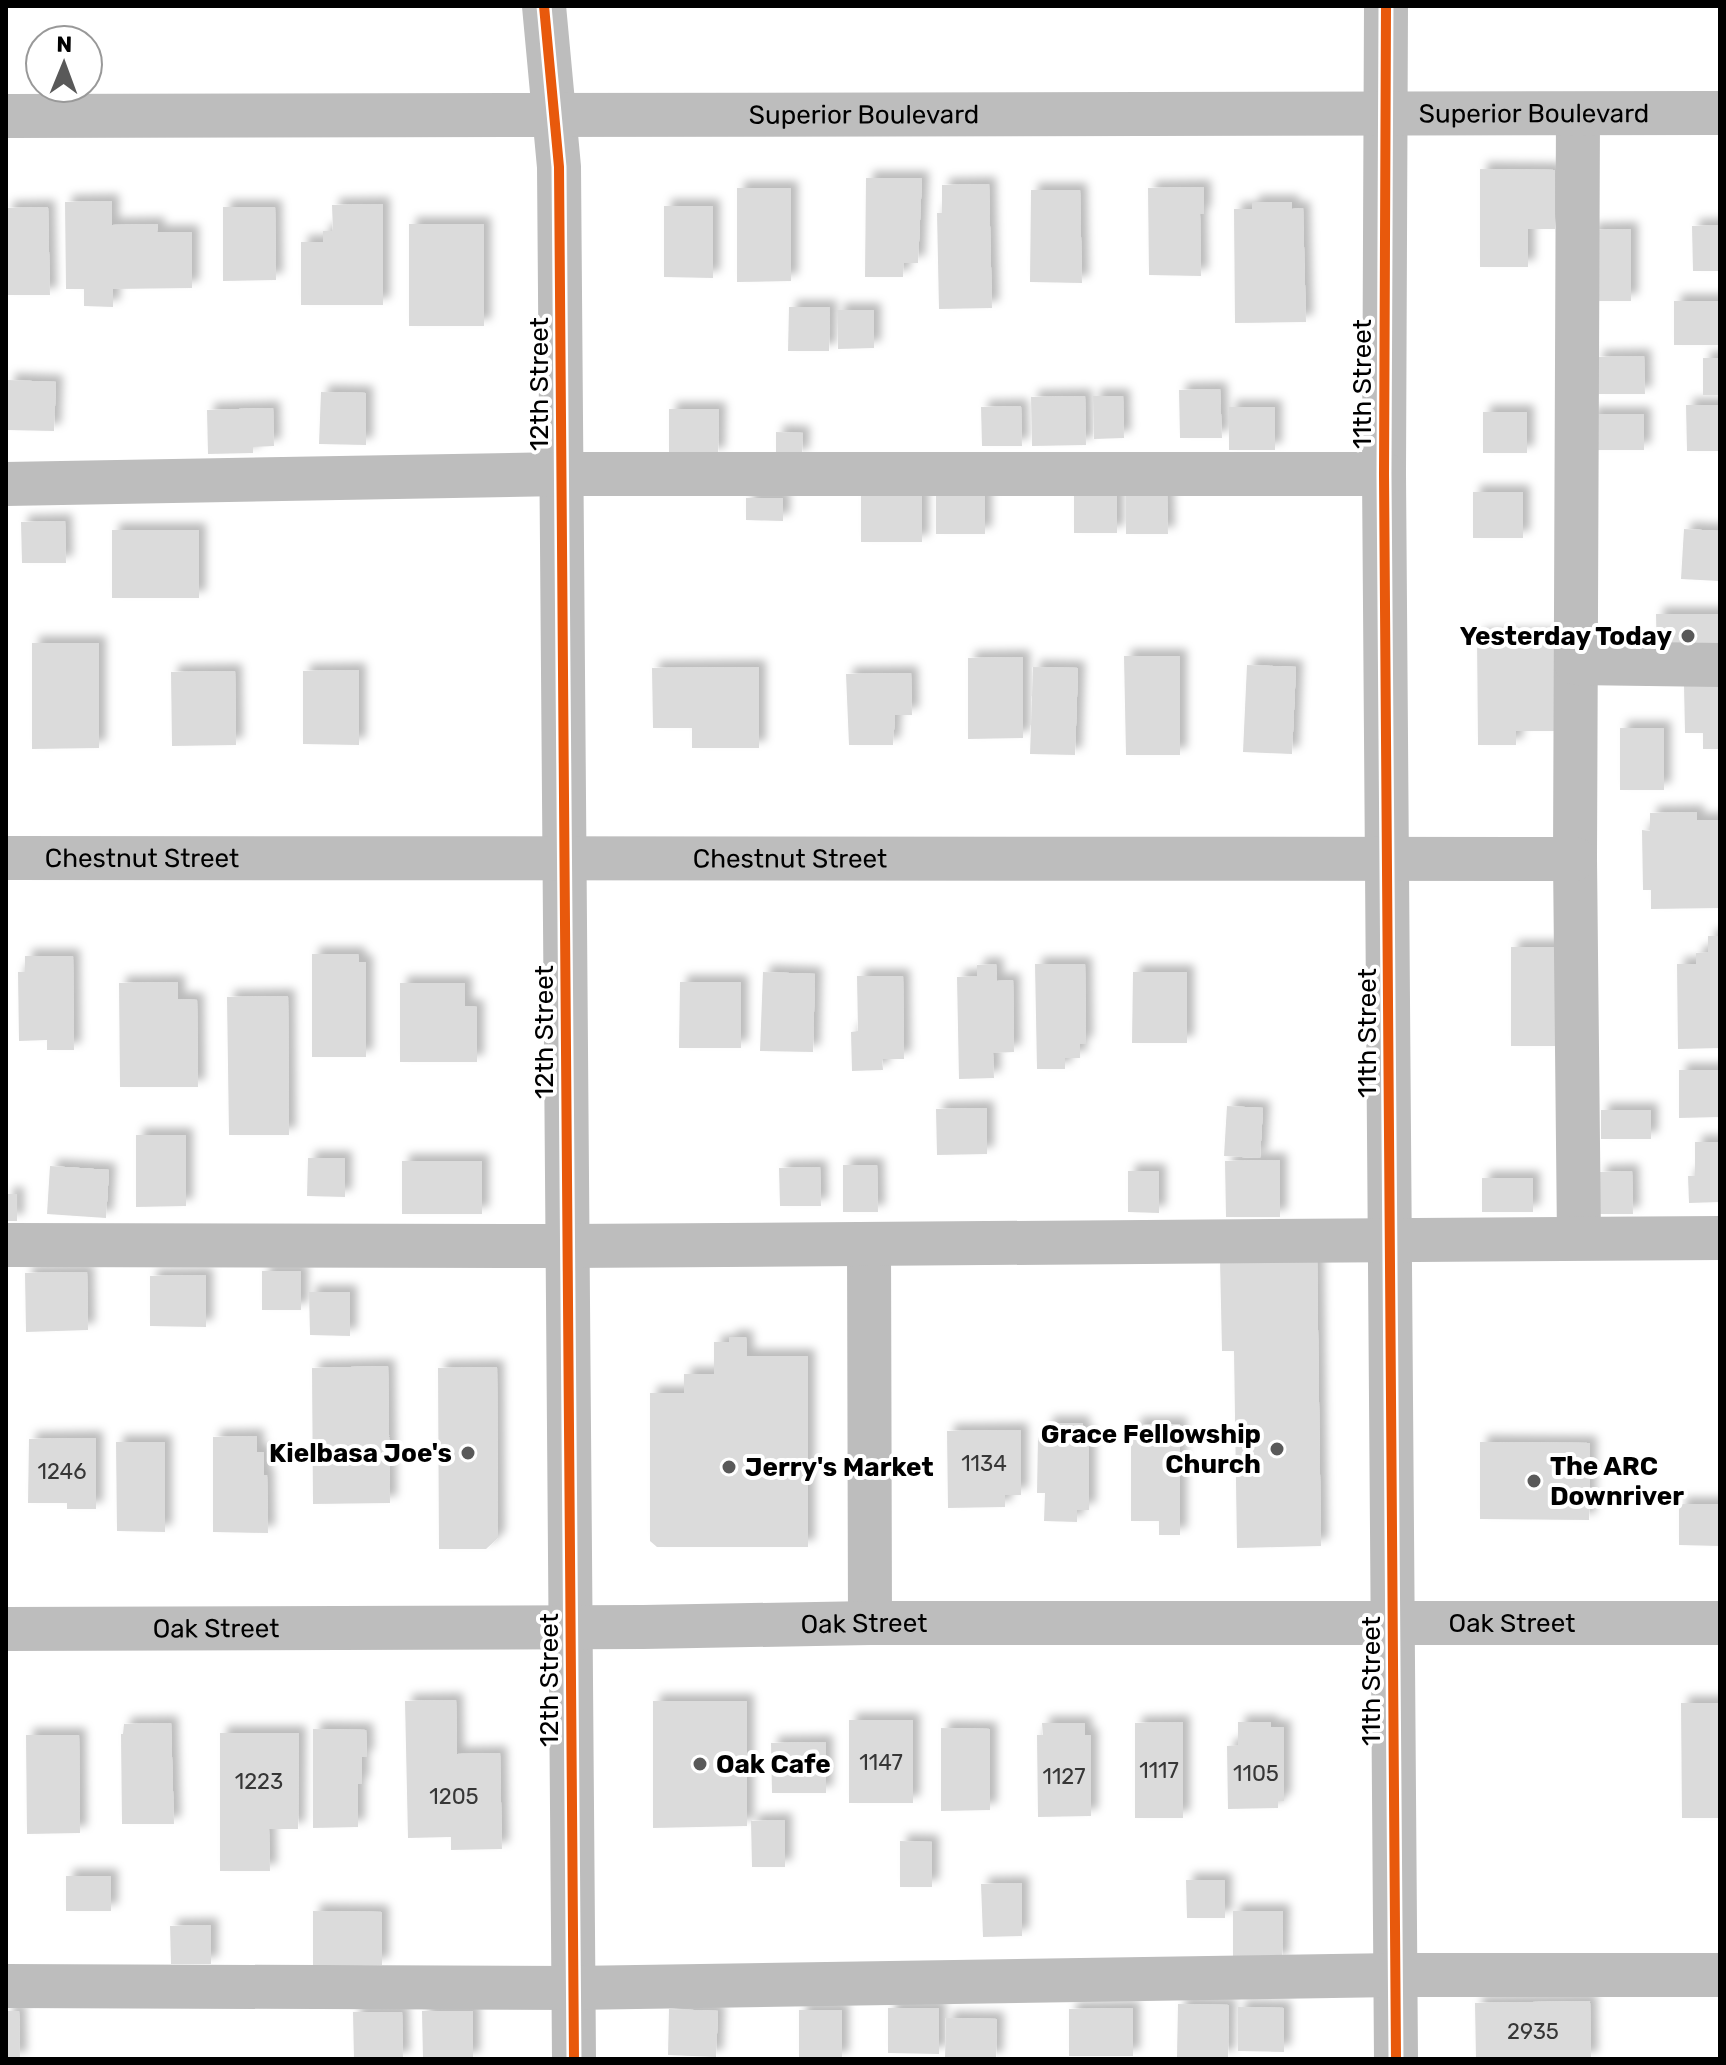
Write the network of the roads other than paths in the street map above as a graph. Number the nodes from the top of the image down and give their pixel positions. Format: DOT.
graph roads {
  1 [pos="544,6"];
  2 [pos="1386,6"];
  3 [pos="1386,113"];
  4 [pos="1720,113"];
  5 [pos="1578,114"];
  6 [pos="6,116"];
  7 [pos="555,116"];
  8 [pos="561,474"];
  9 [pos="1384,474"];
  10 [pos="6,484"];
  11 [pos="1576,663"];
  12 [pos="1720,665"];
  13 [pos="6,858"];
  14 [pos="565,859"];
  15 [pos="1575,859"];
  16 [pos="1387,860"];
  17 [pos="1579,1238"];
  18 [pos="1720,1238"];
  19 [pos="1390,1239"];
  20 [pos="869,1244"];
  21 [pos="6,1245"];
  22 [pos="567,1246"];
  23 [pos="870,1623"];
  24 [pos="1720,1623"];
  25 [pos="1393,1625"];
  26 [pos="570,1627"];
  27 [pos="6,1629"];
  28 [pos="1395,1975"];
  29 [pos="1720,1975"];
  30 [pos="6,1986"];
  31 [pos="573,1988"];
  32 [pos="574,2059"];
  33 [pos="1396,2059"];
  1 -- 7 [label="street, 12th Street"];
  2 -- 3 [label="street, 11th Street"];
  3 -- 5 [label="street, Superior Boulevard"];
  3 -- 7 [label="street, Superior Boulevard"];
  3 -- 9 [label="street, 11th Street"];
  4 -- 5 [label="street, Superior Boulevard"];
  5 -- 11 [label="street"];
  6 -- 7 [label="street, Superior Boulevard"];
  7 -- 8 [label="street, 12th Street"];
  8 -- 9 [label="street"];
  8 -- 10 [label="street"];
  8 -- 14 [label="street, 12th Street"];
  9 -- 16 [label="street, 11th Street"];
  11 -- 12 [label="street"];
  11 -- 15 [label="street"];
  13 -- 14 [label="street, Chestnut Street"];
  14 -- 16 [label="street, Chestnut Street"];
  14 -- 22 [label="street, 12th Street"];
  15 -- 16 [label="street, Chestnut Street"];
  15 -- 17 [label="street"];
  16 -- 19 [label="street, 11th Street"];
  17 -- 18 [label="street"];
  17 -- 19 [label="street"];
  19 -- 20 [label="street"];
  19 -- 25 [label="street, 11th Street"];
  20 -- 22 [label="street"];
  20 -- 23 [label="street"];
  21 -- 22 [label="street"];
  22 -- 26 [label="street, 12th Street"];
  23 -- 25 [label="street, Oak Street"];
  23 -- 26 [label="street, Oak Street"];
  24 -- 25 [label="street, Oak Street"];
  25 -- 28 [label="street, 11th Street"];
  26 -- 27 [label="street, Oak Street"];
  26 -- 31 [label="street, 12th Street"];
  28 -- 29 [label="street"];
  28 -- 31 [label="street"];
  28 -- 33 [label="street, 11th Street"];
  30 -- 31 [label="street"];
  31 -- 32 [label="street, 12th Street"];
}
